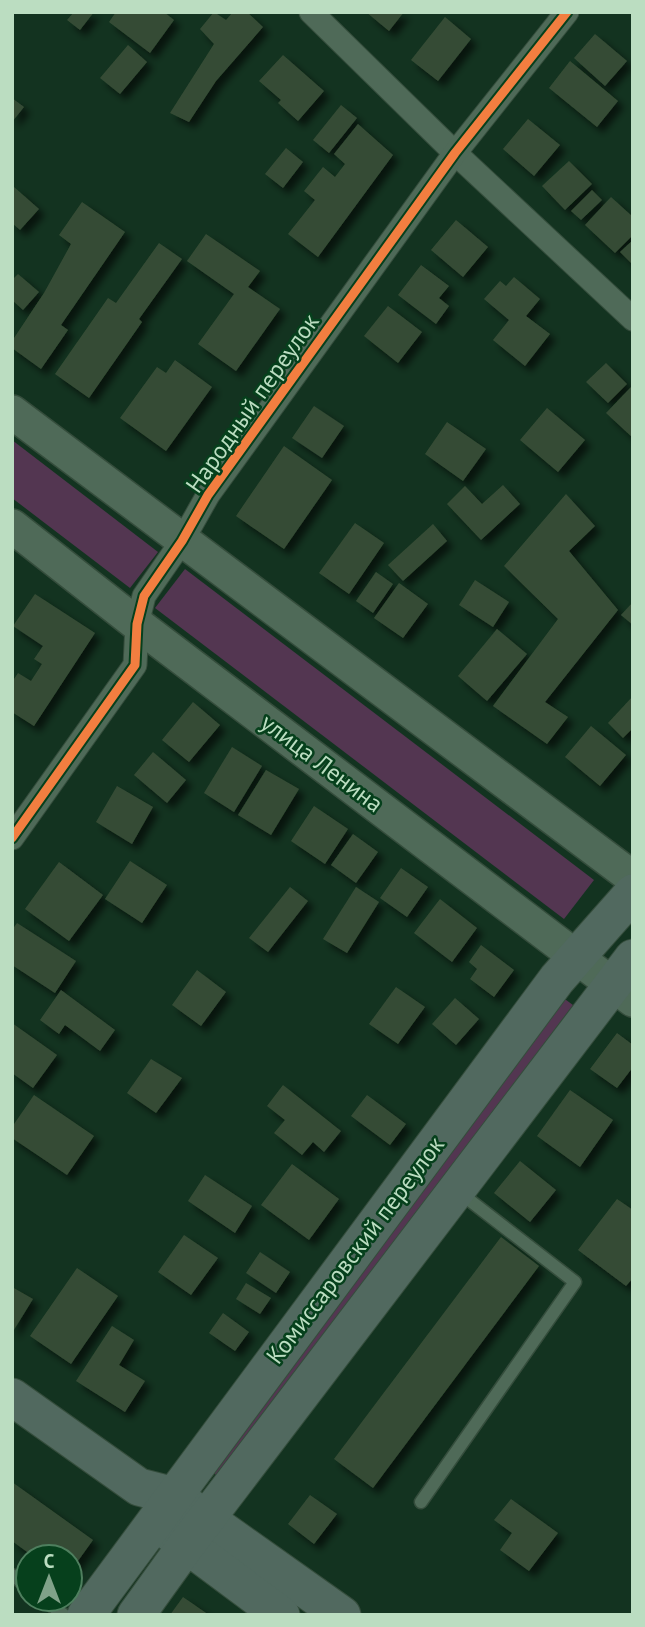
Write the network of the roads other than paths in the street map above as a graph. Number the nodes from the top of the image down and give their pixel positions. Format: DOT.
graph roads {
  1 [pos="311,12"];
  2 [pos="567,12"];
  3 [pos="455,153"];
  4 [pos="633,319"];
  5 [pos="12,412"];
  6 [pos="12,526"];
  7 [pos="182,541"];
  8 [pos="137,624"];
  9 [pos="12,838"];
  10 [pos="633,878"];
  11 [pos="633,893"];
  12 [pos="576,957"];
  13 [pos="626,980"];
  14 [pos="456,1190"];
  15 [pos="12,1397"];
  16 [pos="156,1502"];
  17 [pos="421,1502"];
  18 [pos="197,1531"];
  19 [pos="86,1615"];
  20 [pos="136,1615"];
  21 [pos="281,1615"];
  22 [pos="342,1615"];
  1 -- 3 [label="street"];
  2 -- 3 [label="street, Народный переулок"];
  3 -- 4 [label="street"];
  3 -- 7 [label="street, Народный переулок"];
  5 -- 7 [label="main road"];
  6 -- 8 [label="main road, улица Ленина"];
  7 -- 8 [label="street, Народный переулок"];
  7 -- 10 [label="main road"];
  8 -- 9 [label="street, Народный переулок"];
  8 -- 12 [label="main road, улица Ленина"];
  11 -- 12 [label="main road, Комиссаровский переулок"];
  12 -- 13 [label="main road, улица Ленина"];
  12 -- 16 [label="main road, Комиссаровский переулок"];
  13 -- 14 [label="main road, Комиссаровский переулок"];
  14 -- 17 [label="lane"];
  14 -- 18 [label="main road, Комиссаровский переулок"];
  15 -- 16 [label="main road"];
  16 -- 18 [label="main road"];
  16 -- 19 [label="main road, Комиссаровский переулок"];
  18 -- 20 [label="main road, Комиссаровский переулок"];
  18 -- 21 [label="main road"];
  18 -- 22 [label="main road"];
}
